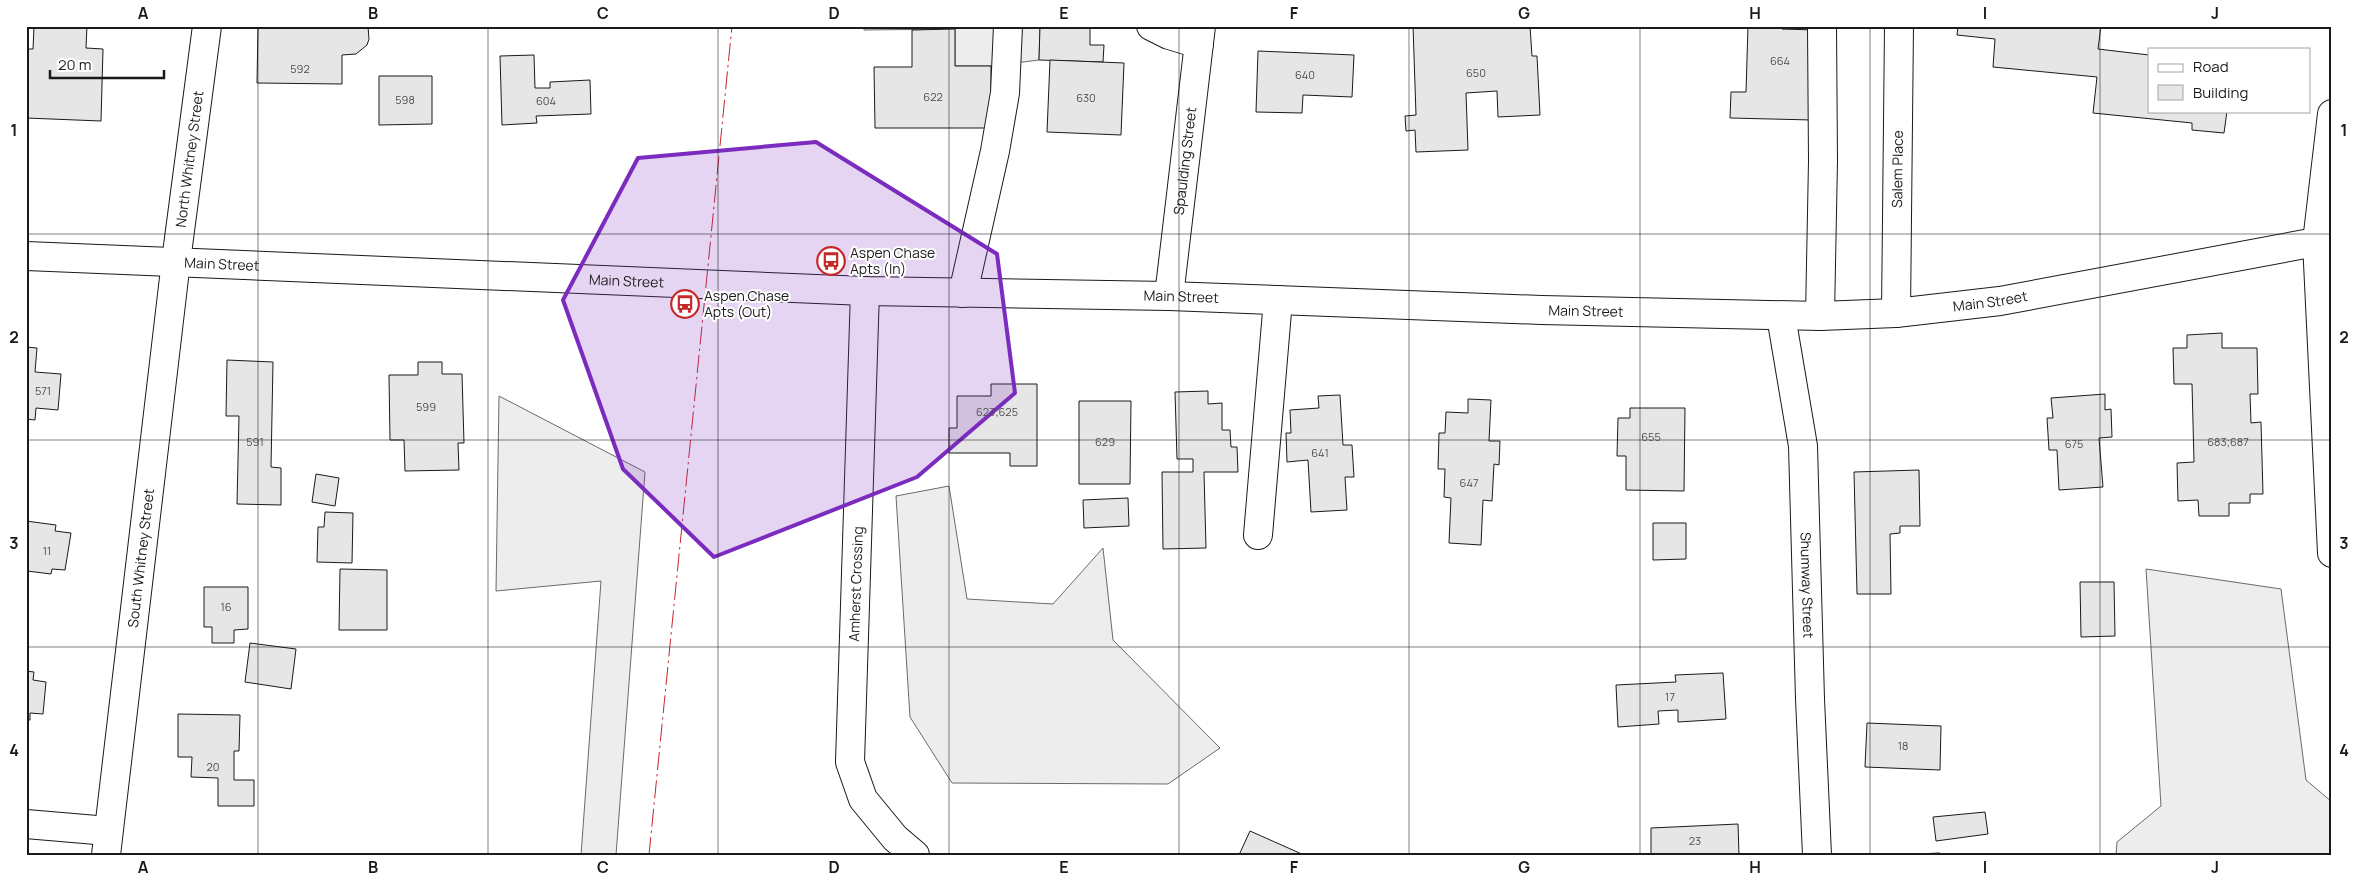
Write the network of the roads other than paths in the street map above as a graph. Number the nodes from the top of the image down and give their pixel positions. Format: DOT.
graph roads {
  1 [pos="207,26"];
  2 [pos="1008,26"];
  3 [pos="1151,26"];
  4 [pos="1822,26"];
  5 [pos="1899,26"];
  6 [pos="1200,35"];
  7 [pos="2332,114"];
  8 [pos="2324,240"];
  9 [pos="26,256"];
  10 [pos="176,261"];
  11 [pos="865,291"];
  12 [pos="963,292"];
  13 [pos="1169,296"];
  14 [pos="1278,300"];
  15 [pos="1896,313"];
  16 [pos="1781,316"];
  17 [pos="1820,316"];
  18 [pos="1258,535"];
  19 [pos="2332,553"];
  20 [pos="26,824"];
  21 [pos="107,843"];
  22 [pos="915,855"];
  23 [pos="1817,855"];
  1 -- 10 [label="street, North Whitney Street"];
  2 -- 12 [label="street"];
  3 -- 6 [label="street"];
  4 -- 17 [label="street"];
  5 -- 15 [label="street, Salem Place"];
  6 -- 13 [label="street, Spaulding Street"];
  7 -- 8 [label="street"];
  8 -- 15 [label="street, Main Street"];
  8 -- 19 [label="street"];
  9 -- 10 [label="street, Main Street"];
  10 -- 11 [label="street, Main Street"];
  10 -- 21 [label="street, South Whitney Street"];
  11 -- 12 [label="street, Main Street"];
  11 -- 22 [label="street, Amherst Crossing"];
  12 -- 13 [label="street, Main Street"];
  13 -- 14 [label="street, Main Street"];
  14 -- 16 [label="street, Main Street"];
  14 -- 18 [label="street"];
  15 -- 17 [label="street, Main Street"];
  16 -- 17 [label="street, Main Street"];
  16 -- 23 [label="street, Shumway Street"];
  20 -- 21 [label="street"];
}
